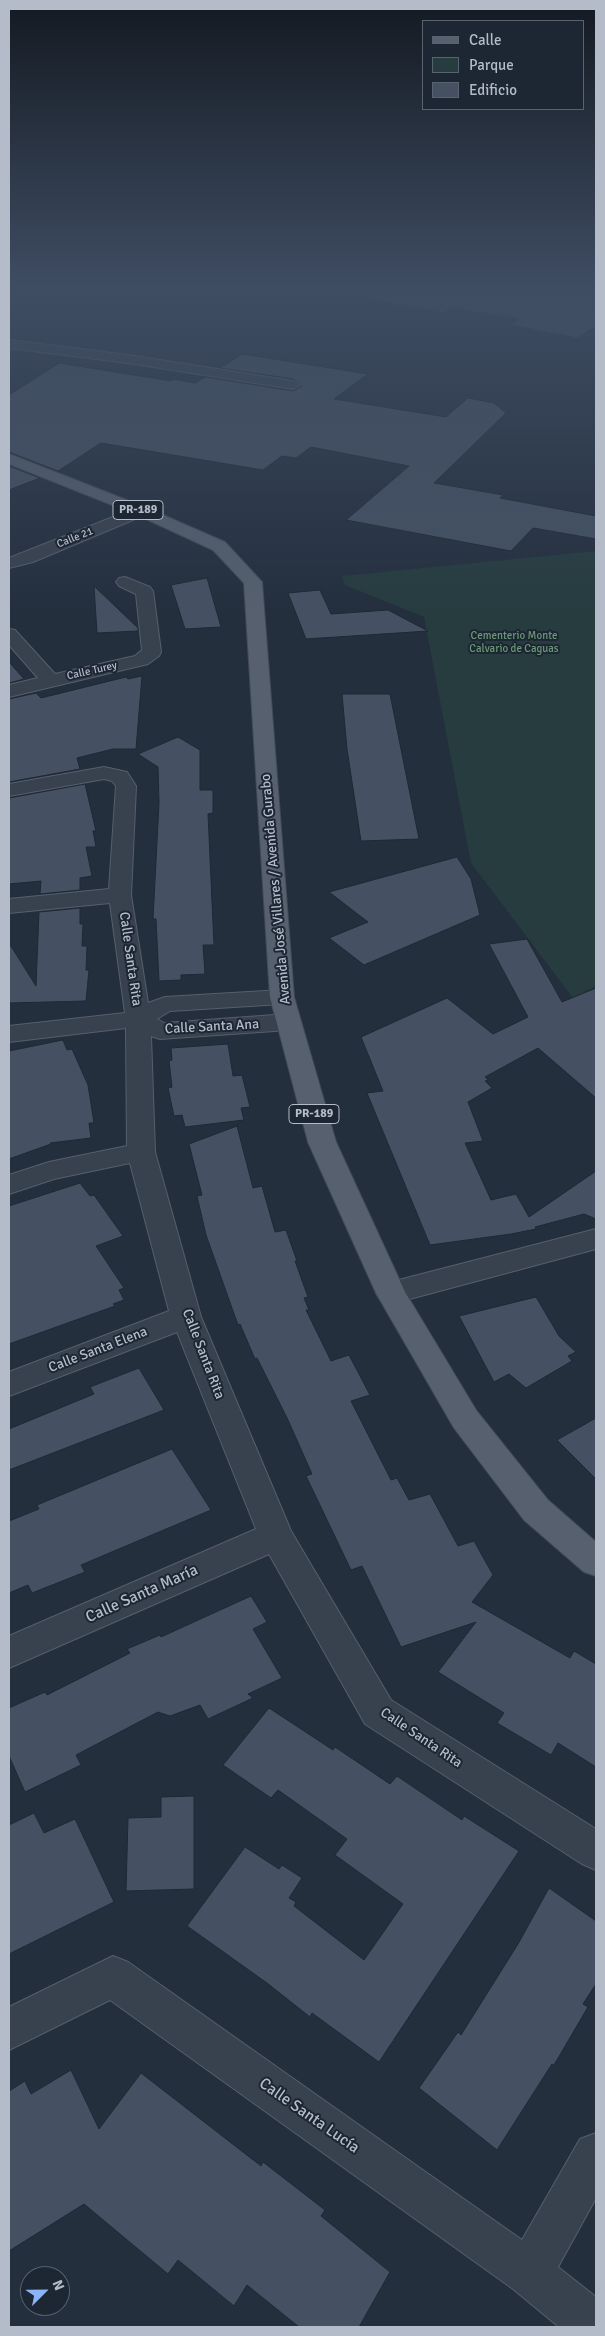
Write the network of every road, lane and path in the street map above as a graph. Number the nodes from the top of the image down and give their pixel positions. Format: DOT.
graph roads {
  1 [pos="9,459"];
  2 [pos="141,511"];
  3 [pos="9,563"];
  4 [pos="125,582"];
  5 [pos="9,634"];
  6 [pos="51,681"];
  7 [pos="9,691"];
  8 [pos="9,790"];
  9 [pos="120,894"];
  10 [pos="9,906"];
  11 [pos="285,1009"];
  12 [pos="138,1019"];
  13 [pos="9,1034"];
  14 [pos="141,1152"];
  15 [pos="9,1185"];
  16 [pos="596,1239"];
  17 [pos="390,1293"];
  18 [pos="186,1316"];
  19 [pos="9,1384"];
  20 [pos="276,1536"];
  21 [pos="596,1562"];
  22 [pos="9,1652"];
  23 [pos="596,1851"];
  24 [pos="9,2030"];
  25 [pos="596,2155"];
  26 [pos="529,2272"];
  27 [pos="596,2327"];
  1 -- 2 [label="main road, Avenida José Villares / Avenida Gurabo / PR-189"];
  2 -- 3 [label="street, Calle 21"];
  2 -- 11 [label="main road, Avenida José Villares / Avenida Gurabo / PR-189"];
  4 -- 6 [label="street, Calle Turey"];
  5 -- 6 [label="street"];
  6 -- 7 [label="street, Calle Turey"];
  8 -- 9 [label="street, Calle Santa Rita"];
  9 -- 10 [label="street"];
  9 -- 12 [label="street, Calle Santa Rita"];
  11 -- 12 [label="street, Calle Santa Ana"];
  11 -- 17 [label="main road, Avenida José Villares / Avenida Gurabo / PR-189"];
  12 -- 13 [label="street"];
  12 -- 14 [label="street, Calle Santa Rita"];
  14 -- 15 [label="street"];
  14 -- 18 [label="street, Calle Santa Rita"];
  16 -- 17 [label="street"];
  17 -- 21 [label="main road, Avenida José Villares / Avenida Gurabo / PR-189"];
  18 -- 19 [label="street, Calle Santa Elena"];
  18 -- 20 [label="street, Calle Santa Rita"];
  20 -- 22 [label="street, Calle Santa María"];
  20 -- 23 [label="street, Calle Santa Rita"];
  24 -- 26 [label="street, Calle Santa Lucía"];
  25 -- 26 [label="street"];
  26 -- 27 [label="street, Calle Santa Lucía"];
}
